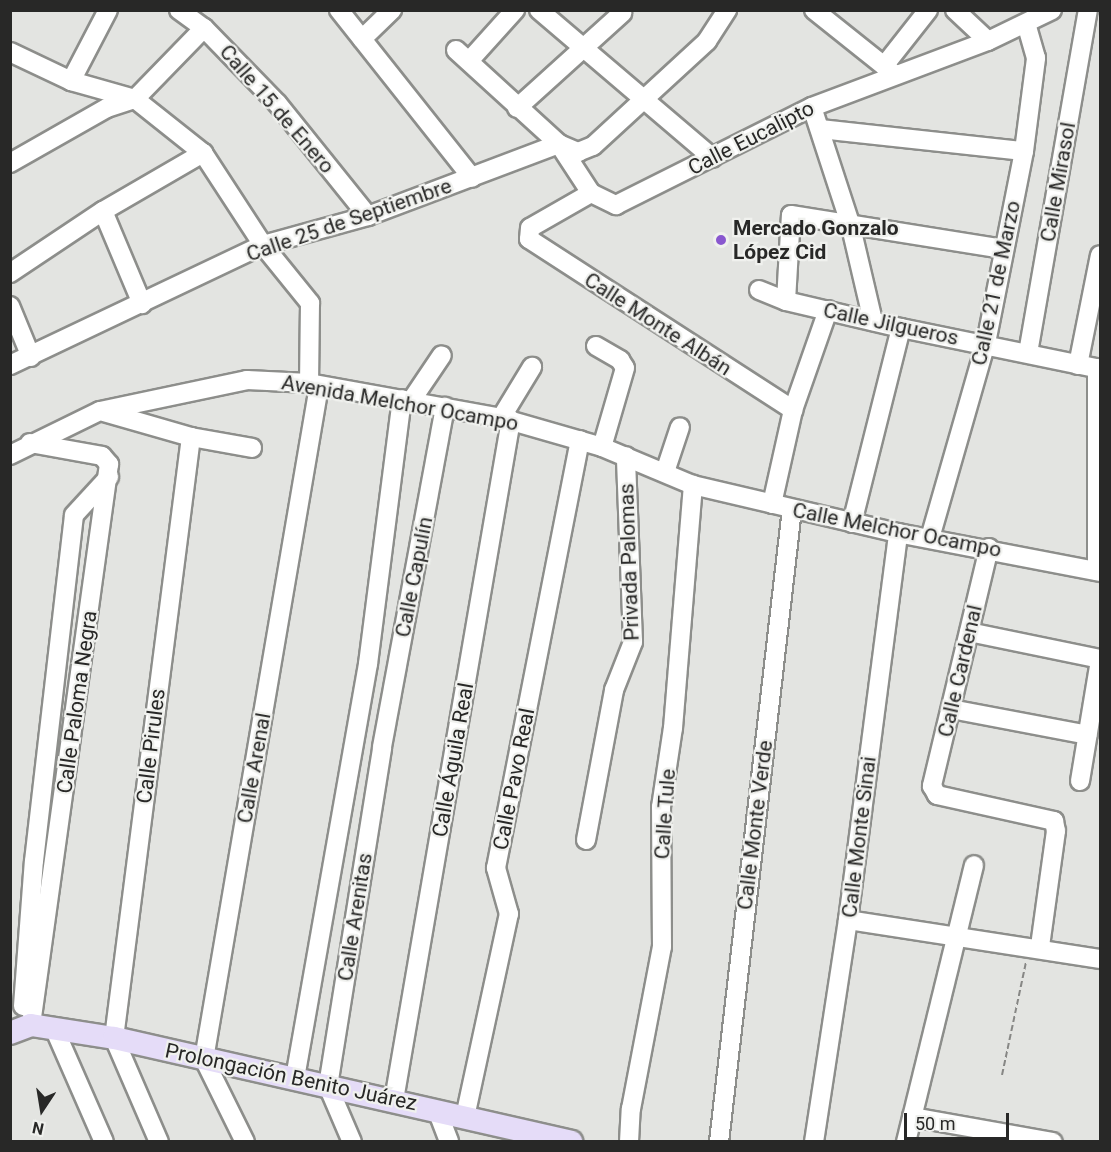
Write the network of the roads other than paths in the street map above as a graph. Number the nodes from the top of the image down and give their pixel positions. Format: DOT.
graph roads {
  1 [pos="108,10"];
  2 [pos="179,10"];
  3 [pos="339,10"];
  4 [pos="392,10"];
  5 [pos="515,10"];
  6 [pos="539,10"];
  7 [pos="727,10"];
  8 [pos="814,10"];
  9 [pos="928,10"];
  10 [pos="955,10"];
  11 [pos="1052,10"];
  12 [pos="1088,10"];
  13 [pos="622,13"];
  14 [pos="1026,24"];
  15 [pos="204,28"];
  16 [pos="362,39"];
  17 [pos="988,40"];
  18 [pos="586,50"];
  19 [pos="10,52"];
  20 [pos="889,70"];
  21 [pos="71,81"];
  22 [pos="135,99"];
  23 [pos="645,99"];
  24 [pos="812,107"];
  25 [pos="517,108"];
  26 [pos="820,129"];
  27 [pos="559,144"];
  28 [pos="1024,151"];
  29 [pos="203,153"];
  30 [pos="16,155"];
  31 [pos="713,158"];
  32 [pos="472,178"];
  33 [pos="591,193"];
  34 [pos="103,211"];
  35 [pos="368,216"];
  36 [pos="850,223"];
  37 [pos="263,245"];
  38 [pos="1003,249"];
  39 [pos="1101,255"];
  40 [pos="10,273"];
  41 [pos="759,290"];
  42 [pos="786,301"];
  43 [pos="142,304"];
  44 [pos="10,306"];
  45 [pos="828,310"];
  46 [pos="873,321"];
  47 [pos="901,328"];
  48 [pos="986,343"];
  49 [pos="596,346"];
  50 [pos="1028,353"];
  51 [pos="442,355"];
  52 [pos="31,357"];
  53 [pos="1078,365"];
  54 [pos="10,366"];
  55 [pos="532,367"];
  56 [pos="1099,369"];
  57 [pos="314,385"];
  58 [pos="406,400"];
  59 [pos="445,407"];
  60 [pos="793,410"];
  61 [pos="100,411"];
  62 [pos="506,419"];
  63 [pos="680,427"];
  64 [pos="191,436"];
  65 [pos="580,440"];
  66 [pos="30,444"];
  67 [pos="602,447"];
  68 [pos="252,448"];
  69 [pos="10,455"];
  70 [pos="626,456"];
  71 [pos="665,472"];
  72 [pos="109,477"];
  73 [pos="693,485"];
  74 [pos="772,504"];
  75 [pos="792,509"];
  76 [pos="852,523"];
  77 [pos="898,533"];
  78 [pos="930,538"];
  79 [pos="989,548"];
  80 [pos="1099,571"];
  81 [pos="969,633"];
  82 [pos="1101,660"];
  83 [pos="951,708"];
  84 [pos="1088,735"];
  85 [pos="382,747"];
  86 [pos="1080,781"];
  87 [pos="586,840"];
  88 [pos="974,865"];
  89 [pos="848,920"];
  90 [pos="957,934"];
  91 [pos="1035,946"];
  92 [pos="1101,958"];
  93 [pos="54,1028"];
  94 [pos="21,1029"];
  95 [pos="114,1038"];
  96 [pos="204,1059"];
  97 [pos="295,1078"];
  98 [pos="328,1086"];
  99 [pos="394,1100"];
  100 [pos="437,1110"];
  101 [pos="465,1117"];
  102 [pos="912,1117"];
  103 [pos="104,1142"];
  104 [pos="159,1142"];
  105 [pos="245,1142"];
  106 [pos="352,1142"];
  107 [pos="449,1142"];
  108 [pos="571,1142"];
  109 [pos="629,1142"];
  110 [pos="719,1142"];
  111 [pos="814,1142"];
  112 [pos="906,1142"];
  113 [pos="1053,1142"];
  1 -- 21 [label="street"];
  2 -- 15 [label="street, Calle 15 de Enero"];
  3 -- 16 [label="street"];
  4 -- 16 [label="street"];
  5 -- 25 [label="street"];
  6 -- 18 [label="street"];
  7 -- 23 [label="street"];
  8 -- 20 [label="street"];
  9 -- 20 [label="street"];
  10 -- 17 [label="street"];
  11 -- 14 [label="street, Calle Eucalipto"];
  12 -- 50 [label="street, Calle Mirasol"];
  13 -- 18 [label="street"];
  14 -- 17 [label="street, Calle Eucalipto"];
  14 -- 28 [label="street, Calle 21 de Marzo"];
  15 -- 22 [label="street"];
  15 -- 35 [label="street, Calle 15 de Enero"];
  16 -- 32 [label="street"];
  17 -- 20 [label="street, Calle Eucalipto"];
  18 -- 23 [label="street"];
  18 -- 25 [label="street"];
  19 -- 21 [label="street"];
  20 -- 24 [label="street, Calle Eucalipto"];
  21 -- 22 [label="street"];
  22 -- 29 [label="street, Calle Arenal"];
  22 -- 30 [label="street"];
  23 -- 27 [label="street"];
  23 -- 31 [label="street"];
  24 -- 26 [label="street"];
  24 -- 31 [label="street, Calle Eucalipto"];
  25 -- 27 [label="street"];
  26 -- 28 [label="street"];
  26 -- 36 [label="street"];
  27 -- 32 [label="street, Calle 25 de Septiembre"];
  27 -- 33 [label="street"];
  28 -- 38 [label="street, Calle 21 de Marzo"];
  29 -- 34 [label="street"];
  29 -- 37 [label="street, Calle Arenal"];
  31 -- 33 [label="street, Calle Eucalipto"];
  32 -- 35 [label="street, Calle 25 de Septiembre"];
  33 -- 60 [label="street, Calle Monte Albán"];
  34 -- 40 [label="street"];
  34 -- 43 [label="street"];
  35 -- 37 [label="street, Calle 25 de Septiembre"];
  36 -- 38 [label="street"];
  36 -- 42 [label="street"];
  36 -- 46 [label="street"];
  37 -- 43 [label="street, Calle 25 de Septiembre"];
  37 -- 57 [label="street, Calle Arenal"];
  38 -- 48 [label="street, Calle 21 de Marzo"];
  39 -- 53 [label="street"];
  41 -- 42 [label="street, Calle Jilgueros"];
  42 -- 45 [label="street, Calle Jilgueros"];
  43 -- 52 [label="street, Calle 25 de Septiembre"];
  44 -- 52 [label="street"];
  45 -- 46 [label="street, Calle Jilgueros"];
  45 -- 60 [label="street"];
  46 -- 47 [label="street, Calle Jilgueros"];
  47 -- 48 [label="street, Calle Jilgueros"];
  47 -- 76 [label="street"];
  48 -- 50 [label="street, Calle Jilgueros"];
  48 -- 78 [label="street, Calle 21 de Marzo"];
  49 -- 67 [label="street"];
  50 -- 53 [label="street, Calle Jilgueros"];
  51 -- 58 [label="street"];
  52 -- 54 [label="street, Calle 25 de Septiembre"];
  53 -- 56 [label="street, Calle Jilgueros"];
  55 -- 62 [label="street"];
  56 -- 80 [label="street"];
  57 -- 58 [label="street, Avenida Melchor Ocampo"];
  57 -- 61 [label="street, Avenida Melchor Ocampo"];
  57 -- 96 [label="street, Calle Arenal"];
  58 -- 59 [label="street, Avenida Melchor Ocampo"];
  58 -- 97 [label="street"];
  59 -- 62 [label="street, Avenida Melchor Ocampo"];
  59 -- 85 [label="street, Calle Capulín"];
  60 -- 74 [label="street"];
  61 -- 64 [label="street"];
  61 -- 66 [label="street, Avenida Melchor Ocampo"];
  62 -- 65 [label="street, Avenida Melchor Ocampo"];
  62 -- 99 [label="street, Calle Águila Real"];
  63 -- 71 [label="street"];
  64 -- 68 [label="street"];
  64 -- 95 [label="street, Calle Pirules"];
  65 -- 67 [label="street, Avenida Melchor Ocampo"];
  65 -- 101 [label="street, Calle Pavo Real"];
  66 -- 69 [label="street, Avenida Melchor Ocampo"];
  66 -- 72 [label="street"];
  67 -- 70 [label="street, Avenida Melchor Ocampo"];
  70 -- 71 [label="street, Avenida Melchor Ocampo"];
  70 -- 87 [label="street, Privada Palomas"];
  71 -- 73 [label="street, Avenida Melchor Ocampo"];
  72 -- 94 [label="street, Calle Paloma Negra"];
  72 -- 94 [label="street"];
  73 -- 74 [label="street, Calle Melchor Ocampo"];
  73 -- 109 [label="street, Calle Tule"];
  74 -- 75 [label="street, Calle Melchor Ocampo"];
  75 -- 76 [label="street, Calle Melchor Ocampo"];
  75 -- 110 [label="street, Calle Monte Verde"];
  76 -- 77 [label="street, Calle Melchor Ocampo"];
  77 -- 78 [label="street, Calle Melchor Ocampo"];
  77 -- 89 [label="street, Calle Monte Sinai"];
  78 -- 79 [label="street, Calle Melchor Ocampo"];
  79 -- 80 [label="street, Calle Melchor Ocampo"];
  79 -- 81 [label="street, Calle Cardenal"];
  81 -- 82 [label="street"];
  81 -- 83 [label="street, Calle Cardenal"];
  82 -- 84 [label="street"];
  83 -- 84 [label="street"];
  83 -- 91 [label="street, Calle Cardenal"];
  84 -- 86 [label="street"];
  85 -- 98 [label="street, Calle Arenitas"];
  88 -- 90 [label="street"];
  89 -- 90 [label="street"];
  89 -- 111 [label="street, Calle Monte Sinai"];
  90 -- 91 [label="street"];
  90 -- 102 [label="street"];
  91 -- 92 [label="street"];
  93 -- 94 [label="main road, Prolongación Benito Juárez"];
  93 -- 95 [label="main road, Prolongación Benito Juárez"];
  93 -- 103 [label="street"];
  95 -- 96 [label="main road, Prolongación Benito Juárez"];
  95 -- 104 [label="street"];
  96 -- 97 [label="main road, Prolongación Benito Juárez"];
  96 -- 105 [label="street"];
  97 -- 98 [label="main road, Prolongación Benito Juárez"];
  98 -- 99 [label="main road, Prolongación Benito Juárez"];
  98 -- 106 [label="street"];
  99 -- 100 [label="main road, Prolongación Benito Juárez"];
  100 -- 101 [label="main road, Prolongación Benito Juárez"];
  100 -- 107 [label="street"];
  101 -- 108 [label="main road, Prolongación Benito Juárez"];
  102 -- 112 [label="street"];
  102 -- 113 [label="street"];
}
